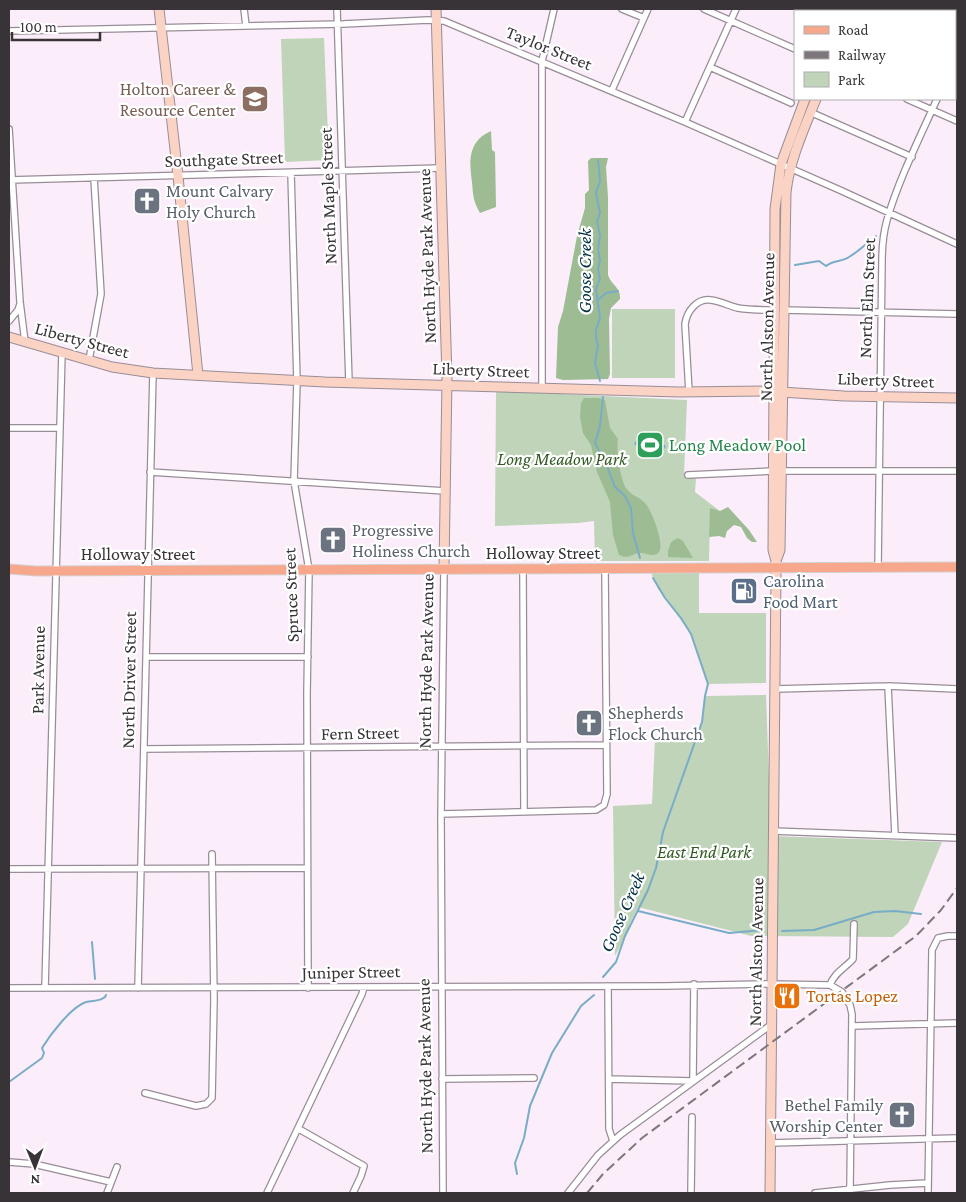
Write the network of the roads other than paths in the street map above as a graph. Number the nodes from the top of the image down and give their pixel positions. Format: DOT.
graph roads {
  1 [pos="159,9"];
  2 [pos="244,9"];
  3 [pos="337,9"];
  4 [pos="436,9"];
  5 [pos="554,9"];
  6 [pos="622,9"];
  7 [pos="648,9"];
  8 [pos="704,9"];
  9 [pos="736,9"];
  10 [pos="644,18"];
  11 [pos="436,20"];
  12 [pos="731,21"];
  13 [pos="338,24"];
  14 [pos="246,26"];
  15 [pos="161,27"];
  16 [pos="9,31"];
  17 [pos="794,49"];
  18 [pos="542,61"];
  19 [pos="710,67"];
  20 [pos="612,90"];
  21 [pos="805,100"];
  22 [pos="816,100"];
  23 [pos="909,100"];
  24 [pos="937,100"];
  25 [pos="791,103"];
  26 [pos="932,110"];
  27 [pos="810,112"];
  28 [pos="957,121"];
  29 [pos="685,122"];
  30 [pos="9,129"];
  31 [pos="912,157"];
  32 [pos="781,164"];
  33 [pos="441,168"];
  34 [pos="790,168"];
  35 [pos="343,171"];
  36 [pos="291,172"];
  37 [pos="178,176"];
  38 [pos="94,178"];
  39 [pos="10,180"];
  40 [pos="889,212"];
  41 [pos="957,244"];
  42 [pos="20,302"];
  43 [pos="778,310"];
  44 [pos="881,312"];
  45 [pos="957,314"];
  46 [pos="9,321"];
  47 [pos="9,337"];
  48 [pos="25,342"];
  49 [pos="62,352"];
  50 [pos="88,360"];
  51 [pos="152,373"];
  52 [pos="198,375"];
  53 [pos="297,381"];
  54 [pos="349,383"];
  55 [pos="448,386"];
  56 [pos="542,388"];
  57 [pos="689,392"];
  58 [pos="777,392"];
  59 [pos="880,397"];
  60 [pos="957,398"];
  61 [pos="9,428"];
  62 [pos="59,428"];
  63 [pos="777,471"];
  64 [pos="879,471"];
  65 [pos="957,471"];
  66 [pos="150,472"];
  67 [pos="688,474"];
  68 [pos="294,481"];
  69 [pos="445,490"];
  70 [pos="776,565"];
  71 [pos="957,567"];
  72 [pos="878,568"];
  73 [pos="9,569"];
  74 [pos="444,569"];
  75 [pos="523,569"];
  76 [pos="605,569"];
  77 [pos="148,570"];
  78 [pos="308,570"];
  79 [pos="56,571"];
  80 [pos="146,657"];
  81 [pos="308,657"];
  82 [pos="888,686"];
  83 [pos="775,689"];
  84 [pos="957,689"];
  85 [pos="606,745"];
  86 [pos="441,747"];
  87 [pos="523,747"];
  88 [pos="307,749"];
  89 [pos="144,750"];
  90 [pos="524,811"];
  91 [pos="441,814"];
  92 [pos="773,831"];
  93 [pos="895,835"];
  94 [pos="957,838"];
  95 [pos="212,854"];
  96 [pos="141,868"];
  97 [pos="212,868"];
  98 [pos="308,868"];
  99 [pos="9,869"];
  100 [pos="49,869"];
  101 [pos="854,924"];
  102 [pos="957,936"];
  103 [pos="694,984"];
  104 [pos="772,984"];
  105 [pos="830,985"];
  106 [pos="608,986"];
  107 [pos="364,987"];
  108 [pos="441,987"];
  109 [pos="9,988"];
  110 [pos="45,988"];
  111 [pos="138,988"];
  112 [pos="214,988"];
  113 [pos="308,988"];
  114 [pos="772,1024"];
  115 [pos="931,1024"];
  116 [pos="957,1024"];
  117 [pos="853,1026"];
  118 [pos="534,1078"];
  119 [pos="442,1079"];
  120 [pos="609,1079"];
  121 [pos="693,1080"];
  122 [pos="145,1093"];
  123 [pos="692,1117"];
  124 [pos="299,1129"];
  125 [pos="929,1138"];
  126 [pos="957,1138"];
  127 [pos="850,1140"];
  128 [pos="613,1141"];
  129 [pos="770,1142"];
  130 [pos="9,1162"];
  131 [pos="117,1167"];
  132 [pos="111,1182"];
  133 [pos="928,1183"];
  134 [pos="850,1189"];
  135 [pos="106,1193"];
  136 [pos="267,1193"];
  137 [pos="353,1193"];
  138 [pos="443,1193"];
  139 [pos="568,1193"];
  140 [pos="691,1193"];
  141 [pos="770,1193"];
  142 [pos="815,1193"];
  143 [pos="928,1193"];
  1 -- 15 [label="street"];
  2 -- 14 [label="street"];
  3 -- 13 [label="street, North Maple Street"];
  4 -- 11 [label="street, North Hyde Park Avenue"];
  5 -- 18 [label="street"];
  6 -- 10 [label="street"];
  7 -- 10 [label="street"];
  8 -- 12 [label="street"];
  9 -- 12 [label="street"];
  10 -- 20 [label="street"];
  11 -- 13 [label="street, Taylor Street"];
  11 -- 18 [label="street, Taylor Street"];
  11 -- 33 [label="street, North Hyde Park Avenue"];
  12 -- 17 [label="street"];
  12 -- 19 [label="street"];
  13 -- 14 [label="street, Taylor Street"];
  13 -- 35 [label="street, North Maple Street"];
  14 -- 15 [label="street, Taylor Street"];
  15 -- 16 [label="street, Taylor Street"];
  15 -- 37 [label="street"];
  18 -- 20 [label="street, Taylor Street"];
  18 -- 56 [label="street"];
  19 -- 25 [label="street"];
  19 -- 29 [label="street"];
  20 -- 29 [label="street, Taylor Street"];
  21 -- 32 [label="street, North Alston Avenue"];
  22 -- 27 [label="street, North Alston Avenue"];
  23 -- 26 [label="street"];
  24 -- 26 [label="street, North Elm Street"];
  26 -- 28 [label="street"];
  26 -- 31 [label="street, North Elm Street"];
  27 -- 31 [label="street"];
  27 -- 34 [label="street, North Alston Avenue"];
  29 -- 32 [label="street, Taylor Street"];
  30 -- 39 [label="street"];
  31 -- 40 [label="street, North Elm Street"];
  32 -- 34 [label="street, Taylor Street"];
  32 -- 43 [label="street, North Alston Avenue"];
  33 -- 35 [label="street, Southgate Street"];
  33 -- 55 [label="street, North Hyde Park Avenue"];
  34 -- 40 [label="street, Taylor Street"];
  34 -- 43 [label="street, North Alston Avenue"];
  35 -- 36 [label="street, Southgate Street"];
  35 -- 54 [label="street, North Maple Street"];
  36 -- 37 [label="street, Southgate Street"];
  36 -- 53 [label="street, Spruce Street"];
  37 -- 38 [label="street, Southgate Street"];
  37 -- 52 [label="street"];
  38 -- 39 [label="street, Southgate Street"];
  38 -- 50 [label="street"];
  39 -- 42 [label="street"];
  40 -- 41 [label="street, Taylor Street"];
  40 -- 44 [label="street, North Elm Street"];
  42 -- 46 [label="street"];
  42 -- 48 [label="street"];
  43 -- 44 [label="street"];
  43 -- 57 [label="street"];
  43 -- 58 [label="street, North Alston Avenue"];
  44 -- 45 [label="street"];
  44 -- 59 [label="street, North Elm Street"];
  47 -- 48 [label="street, Liberty Street"];
  48 -- 49 [label="street, Liberty Street"];
  49 -- 50 [label="street, Liberty Street"];
  49 -- 62 [label="street, Park Avenue"];
  50 -- 51 [label="street, Liberty Street"];
  51 -- 52 [label="street, Liberty Street"];
  51 -- 66 [label="street, North Driver Street"];
  52 -- 53 [label="street, Liberty Street"];
  53 -- 54 [label="street, Liberty Street"];
  53 -- 68 [label="street, Spruce Street"];
  54 -- 55 [label="street, Liberty Street"];
  55 -- 56 [label="street, Liberty Street"];
  55 -- 69 [label="street, North Hyde Park Avenue"];
  56 -- 57 [label="street, Liberty Street"];
  57 -- 58 [label="street, Liberty Street"];
  58 -- 59 [label="street, Liberty Street"];
  58 -- 63 [label="street, North Alston Avenue"];
  59 -- 60 [label="street, Liberty Street"];
  59 -- 64 [label="street, North Elm Street"];
  61 -- 62 [label="street"];
  62 -- 79 [label="street, Park Avenue"];
  63 -- 64 [label="street"];
  63 -- 67 [label="street"];
  63 -- 70 [label="street, North Alston Avenue"];
  64 -- 65 [label="street"];
  64 -- 72 [label="street, North Elm Street"];
  66 -- 68 [label="street"];
  66 -- 77 [label="street, North Driver Street"];
  68 -- 69 [label="street"];
  68 -- 78 [label="street, Spruce Street"];
  69 -- 74 [label="street, North Hyde Park Avenue"];
  70 -- 72 [label="main road, Holloway Street"];
  70 -- 76 [label="main road, Holloway Street"];
  70 -- 83 [label="street, North Alston Avenue"];
  71 -- 72 [label="main road, Holloway Street"];
  73 -- 79 [label="main road, Holloway Street"];
  74 -- 75 [label="main road, Holloway Street"];
  74 -- 78 [label="main road, Holloway Street"];
  74 -- 86 [label="street, North Hyde Park Avenue"];
  75 -- 76 [label="main road, Holloway Street"];
  75 -- 87 [label="street"];
  76 -- 85 [label="street"];
  77 -- 78 [label="main road, Holloway Street"];
  77 -- 79 [label="main road, Holloway Street"];
  77 -- 80 [label="street, North Driver Street"];
  78 -- 81 [label="street, Spruce Street"];
  79 -- 100 [label="street, Park Avenue"];
  80 -- 81 [label="street"];
  80 -- 89 [label="street, North Driver Street"];
  81 -- 88 [label="street, Spruce Street"];
  82 -- 83 [label="street"];
  82 -- 84 [label="street"];
  82 -- 93 [label="street"];
  83 -- 92 [label="street, North Alston Avenue"];
  85 -- 87 [label="street, Fern Street"];
  85 -- 90 [label="street"];
  86 -- 87 [label="street, Fern Street"];
  86 -- 88 [label="street, Fern Street"];
  86 -- 91 [label="street, North Hyde Park Avenue"];
  87 -- 90 [label="street"];
  88 -- 89 [label="street, Fern Street"];
  88 -- 98 [label="street, Spruce Street"];
  89 -- 96 [label="street, North Driver Street"];
  90 -- 91 [label="street"];
  91 -- 108 [label="street, North Hyde Park Avenue"];
  92 -- 93 [label="street"];
  92 -- 104 [label="street, North Alston Avenue"];
  93 -- 94 [label="street"];
  95 -- 97 [label="street"];
  96 -- 97 [label="street"];
  96 -- 100 [label="street"];
  96 -- 111 [label="street, North Driver Street"];
  97 -- 98 [label="street"];
  97 -- 112 [label="street"];
  98 -- 113 [label="street, Spruce Street"];
  99 -- 100 [label="street"];
  100 -- 110 [label="street, Park Avenue"];
  101 -- 105 [label="street"];
  102 -- 115 [label="street"];
  103 -- 104 [label="street, Juniper Street"];
  103 -- 106 [label="street, Juniper Street"];
  103 -- 121 [label="street"];
  104 -- 105 [label="street, Juniper Street"];
  104 -- 114 [label="street, North Alston Avenue"];
  105 -- 117 [label="street, Juniper Street"];
  106 -- 108 [label="street, Juniper Street"];
  106 -- 120 [label="street"];
  107 -- 108 [label="street, Juniper Street"];
  107 -- 113 [label="street, Juniper Street"];
  107 -- 124 [label="street"];
  108 -- 119 [label="street, North Hyde Park Avenue"];
  109 -- 110 [label="street, Juniper Street"];
  110 -- 111 [label="street, Juniper Street"];
  111 -- 112 [label="street, Juniper Street"];
  112 -- 113 [label="street, Juniper Street"];
  112 -- 122 [label="street"];
  114 -- 121 [label="street"];
  114 -- 129 [label="street, North Alston Avenue"];
  115 -- 116 [label="street"];
  115 -- 117 [label="street"];
  115 -- 125 [label="street"];
  117 -- 127 [label="street"];
  118 -- 119 [label="street"];
  119 -- 138 [label="street, North Hyde Park Avenue"];
  120 -- 121 [label="street"];
  120 -- 128 [label="street"];
  121 -- 128 [label="street"];
  123 -- 140 [label="street"];
  124 -- 136 [label="street"];
  124 -- 137 [label="street"];
  125 -- 126 [label="street"];
  125 -- 127 [label="street"];
  125 -- 133 [label="street"];
  127 -- 129 [label="street"];
  127 -- 134 [label="street"];
  128 -- 139 [label="street"];
  129 -- 141 [label="street, North Alston Avenue"];
  130 -- 132 [label="street"];
  131 -- 132 [label="street"];
  132 -- 135 [label="street"];
  133 -- 134 [label="street"];
  133 -- 143 [label="street"];
  134 -- 142 [label="street"];
}
